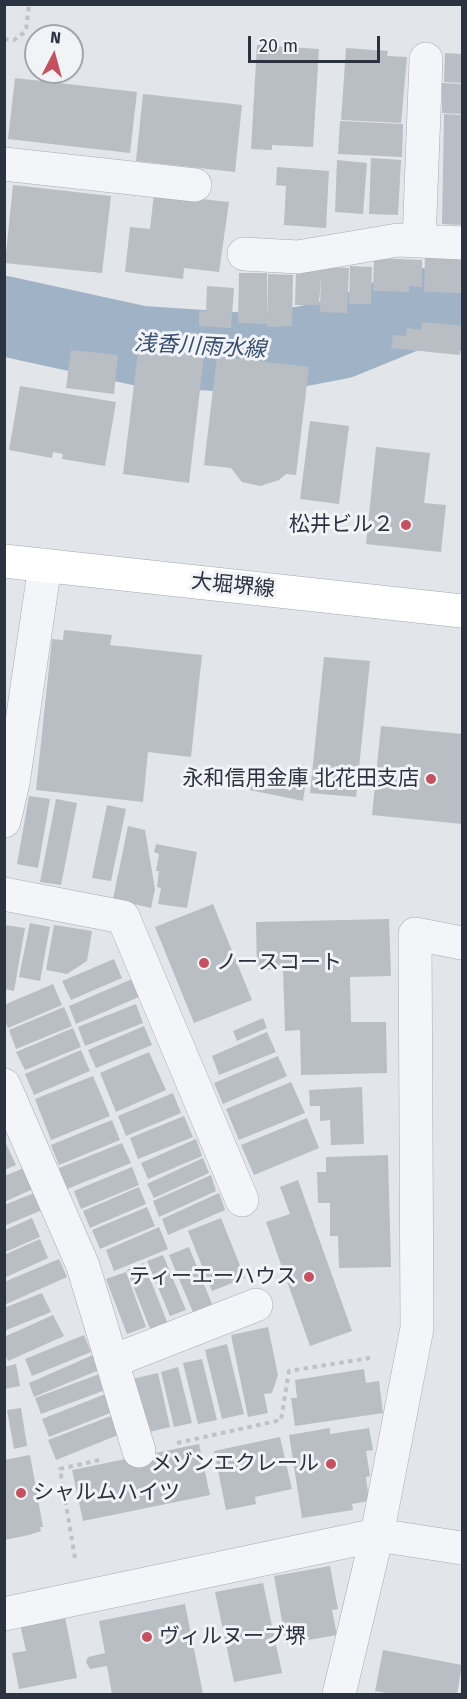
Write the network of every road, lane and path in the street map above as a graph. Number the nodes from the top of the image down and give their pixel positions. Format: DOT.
graph roads {
  1 [pos="28,4"];
  2 [pos="4,39"];
  3 [pos="426,59"];
  4 [pos="4,164"];
  5 [pos="195,185"];
  6 [pos="419,241"];
  7 [pos="462,243"];
  8 [pos="244,254"];
  9 [pos="4,561"];
  10 [pos="45,565"];
  11 [pos="462,611"];
  12 [pos="4,821"];
  13 [pos="4,894"];
  14 [pos="462,943"];
  15 [pos="4,1085"];
  16 [pos="242,1200"];
  17 [pos="256,1305"];
  18 [pos="412,1351"];
  19 [pos="113,1361"];
  20 [pos="140,1451"];
  21 [pos="377,1535"];
  22 [pos="462,1548"];
  23 [pos="82,1598"];
  24 [pos="4,1614"];
  25 [pos="339,1695"];
  1 -- 2 [label="path"];
  3 -- 6 [label="street"];
  4 -- 5 [label="street"];
  6 -- 7 [label="street"];
  6 -- 8 [label="street"];
  9 -- 10 [label="main road, 大堀堺線"];
  10 -- 11 [label="main road, 大堀堺線"];
  10 -- 12 [label="street"];
  13 -- 16 [label="street"];
  14 -- 18 [label="street"];
  15 -- 19 [label="street"];
  17 -- 19 [label="street"];
  18 -- 20 [label="path"];
  18 -- 21 [label="street"];
  19 -- 20 [label="street"];
  20 -- 23 [label="path"];
  21 -- 22 [label="street"];
  21 -- 23 [label="street"];
  21 -- 25 [label="street"];
  23 -- 24 [label="street"];
}
